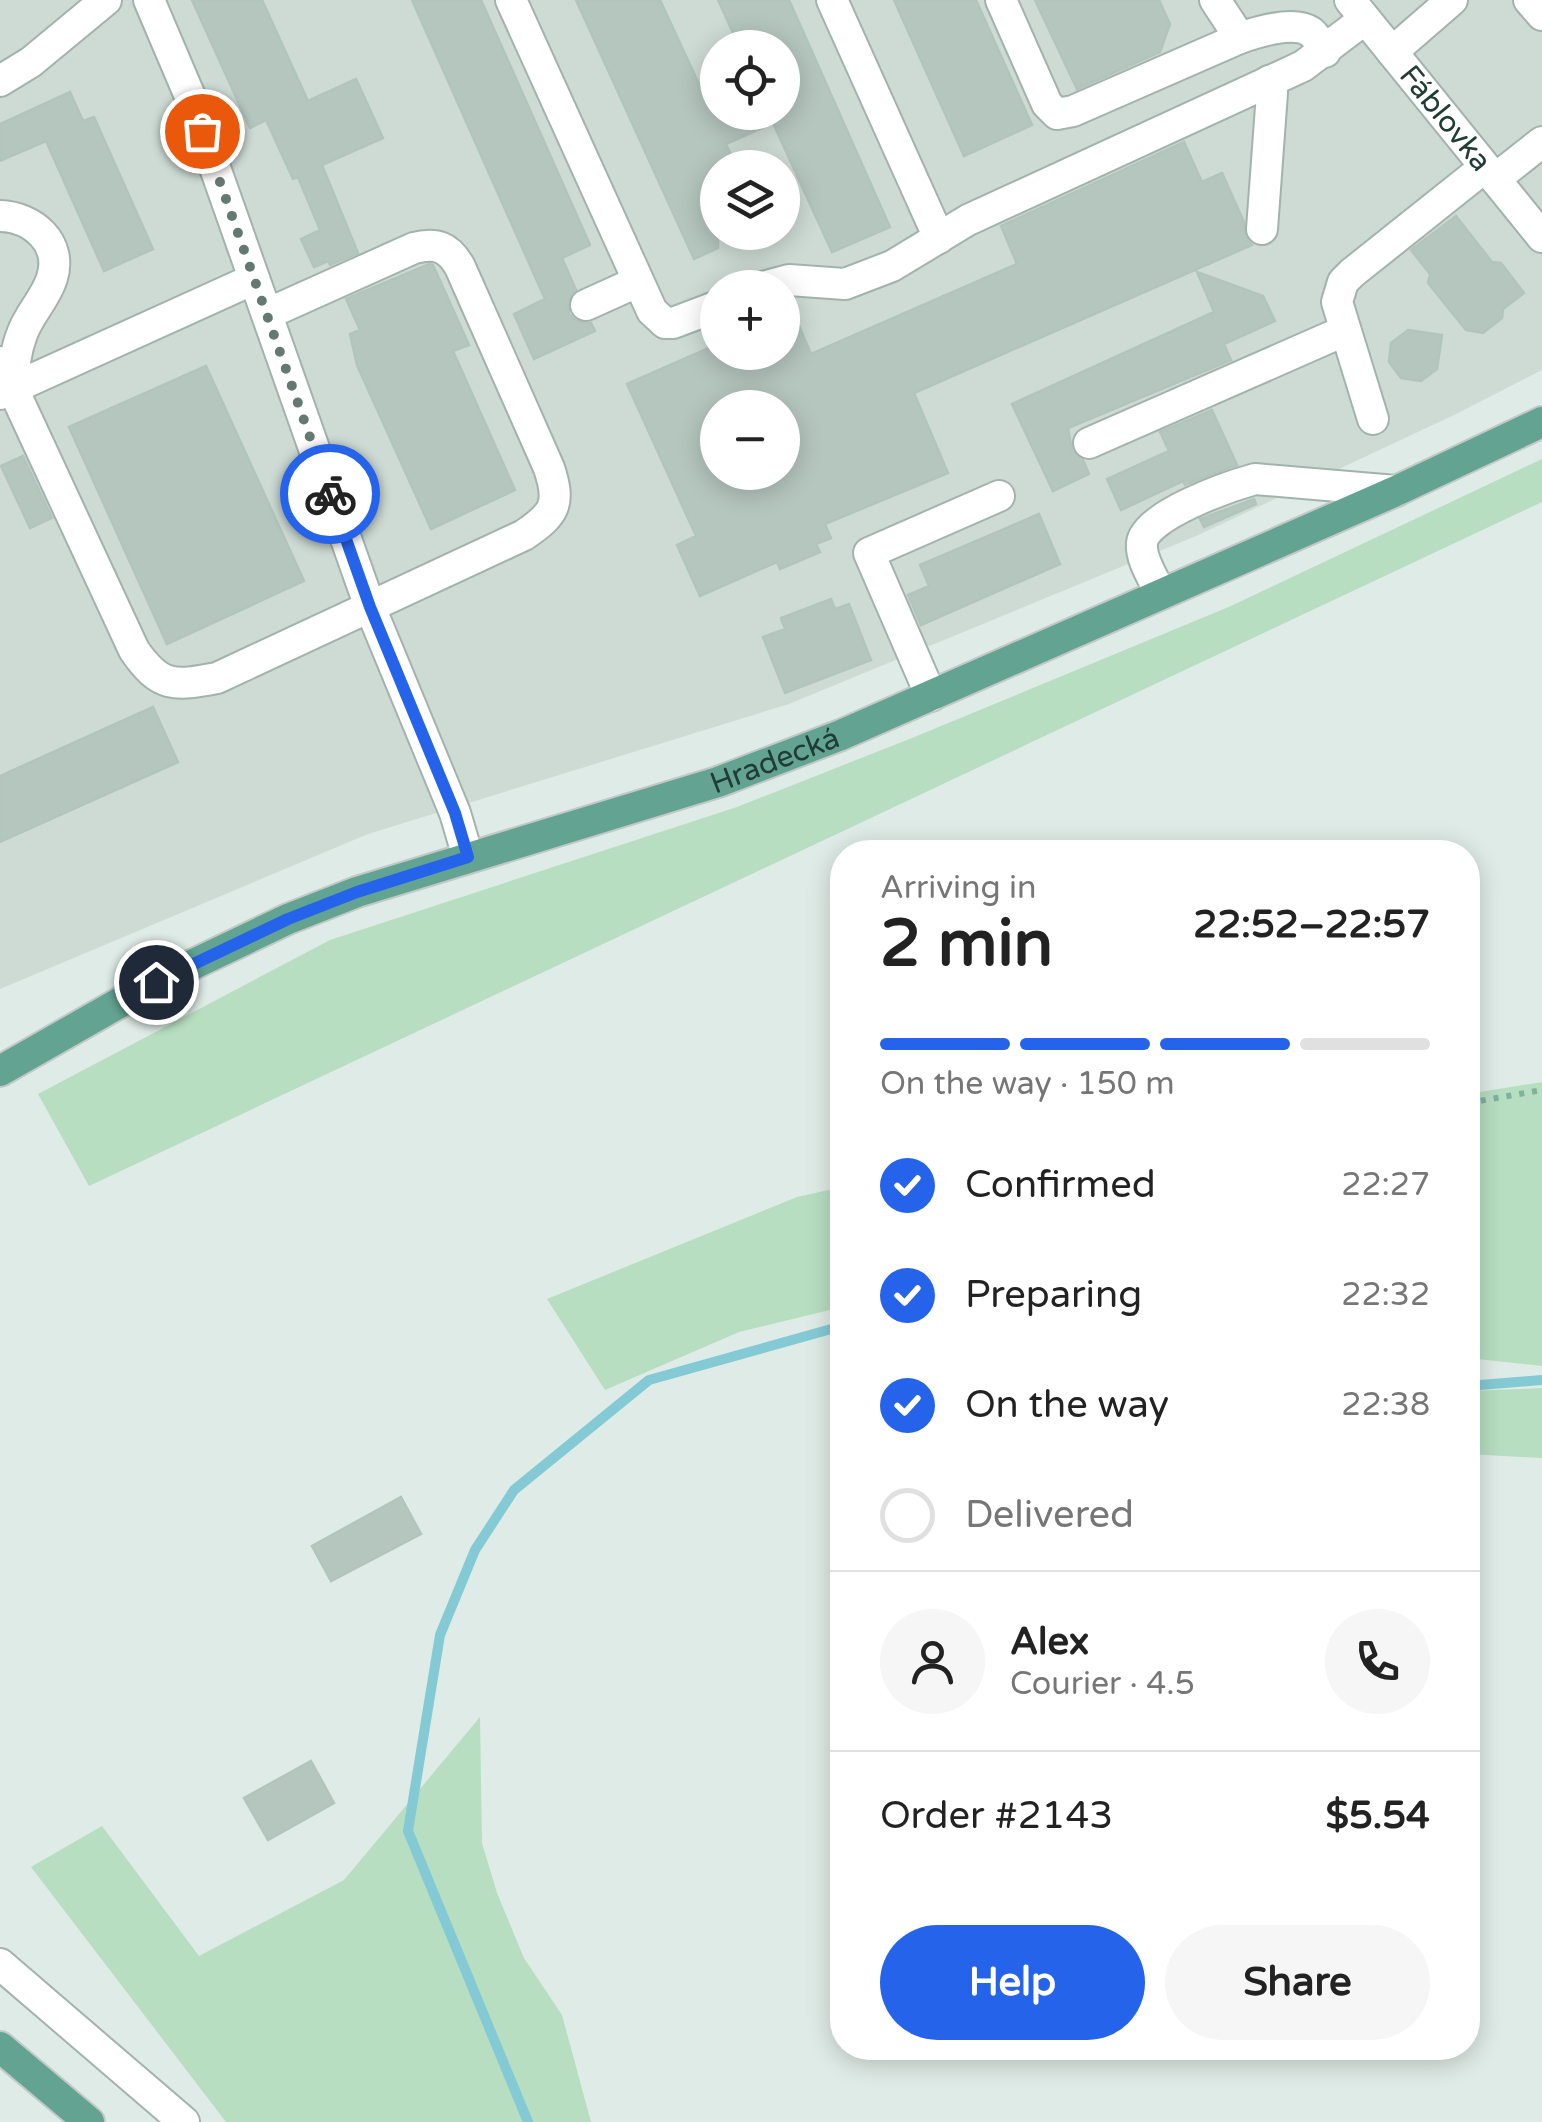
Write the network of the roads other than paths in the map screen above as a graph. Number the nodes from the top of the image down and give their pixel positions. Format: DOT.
graph roads {
  1 [pos="106,0"];
  2 [pos="149,0"];
  3 [pos="511,0"];
  4 [pos="832,0"];
  5 [pos="1002,0"];
  6 [pos="1215,0"];
  7 [pos="1452,0"];
  8 [pos="1529,0"];
  9 [pos="1357,9"];
  10 [pos="1542,15"];
  11 [pos="1240,38"];
  12 [pos="1326,52"];
  13 [pos="1392,52"];
  14 [pos="0,81"];
  15 [pos="1269,82"];
  16 [pos="1542,142"];
  17 [pos="1490,173"];
  18 [pos="0,216"];
  19 [pos="1262,229"];
  20 [pos="1542,236"];
  21 [pos="938,238"];
  22 [pos="254,279"];
  23 [pos="800,281"];
  24 [pos="637,282"];
  25 [pos="586,305"];
  26 [pos="267,314"];
  27 [pos="700,314"];
  28 [pos="1344,331"];
  29 [pos="4,382"];
  30 [pos="1372,419"];
  31 [pos="1542,422"];
  32 [pos="1089,443"];
  33 [pos="1396,491"];
  34 [pos="1000,496"];
  35 [pos="1162,594"];
  36 [pos="370,607"];
  37 [pos="931,696"];
  38 [pos="468,857"];
  39 [pos="0,1071"];
  40 [pos="0,1964"];
  41 [pos="0,2047"];
  42 [pos="89,2122"];
  43 [pos="184,2122"];
  1 -- 14 [label="street"];
  2 -- 22 [label="street"];
  3 -- 24 [label="street"];
  4 -- 21 [label="street"];
  5 -- 11 [label="street"];
  6 -- 11 [label="street"];
  7 -- 13 [label="street"];
  8 -- 10 [label="street"];
  9 -- 12 [label="street"];
  9 -- 13 [label="street, Fáblovka"];
  11 -- 12 [label="street"];
  12 -- 15 [label="street"];
  13 -- 17 [label="street, Fáblovka"];
  15 -- 19 [label="street"];
  15 -- 21 [label="street"];
  16 -- 17 [label="street"];
  17 -- 20 [label="street, Fáblovka"];
  17 -- 28 [label="street"];
  18 -- 29 [label="street"];
  21 -- 23 [label="street"];
  22 -- 26 [label="street"];
  22 -- 29 [label="street"];
  24 -- 25 [label="street"];
  24 -- 27 [label="street"];
  26 -- 36 [label="street"];
  26 -- 36 [label="street"];
  28 -- 30 [label="street"];
  28 -- 32 [label="street"];
  29 -- 36 [label="street"];
  31 -- 33 [label="main road, Hradecká"];
  33 -- 35 [label="main road, Hradecká"];
  33 -- 35 [label="street"];
  34 -- 37 [label="street"];
  35 -- 37 [label="main road, Hradecká"];
  36 -- 38 [label="street"];
  37 -- 38 [label="main road, Hradecká"];
  38 -- 39 [label="main road, Hradecká"];
  40 -- 43 [label="street"];
  41 -- 42 [label="main road"];
}
